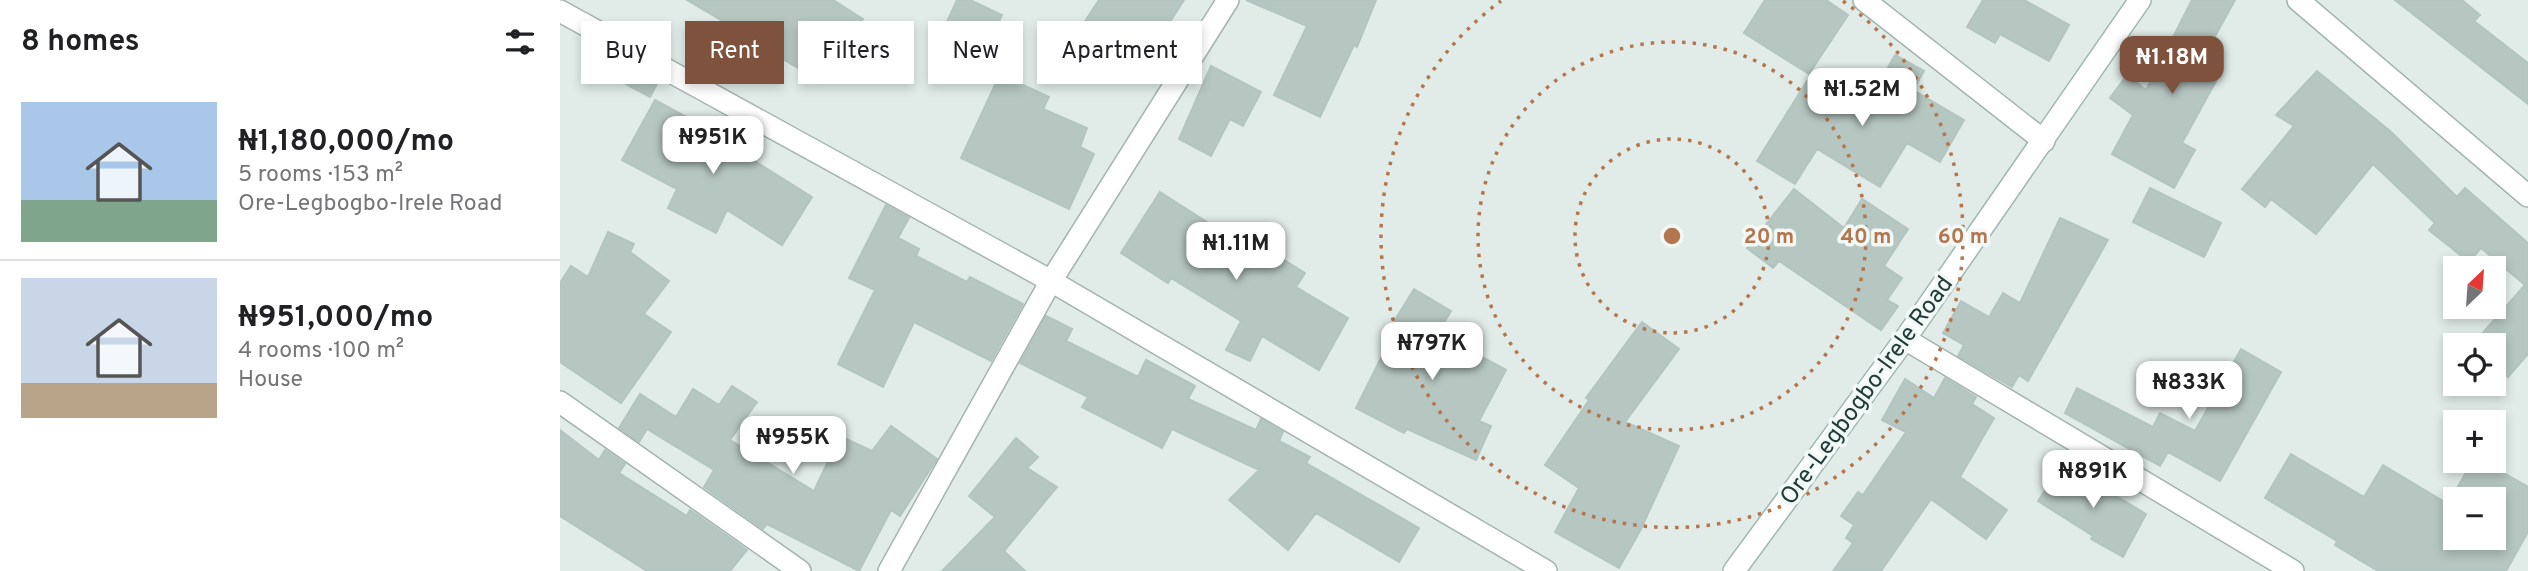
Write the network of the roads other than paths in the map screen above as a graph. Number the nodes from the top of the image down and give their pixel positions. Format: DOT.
graph roads {
  1 [pos="1228,0"];
  2 [pos="1864,0"];
  3 [pos="2140,0"];
  4 [pos="2298,0"];
  5 [pos="560,10"];
  6 [pos="2044,141"];
  7 [pos="2528,196"];
  8 [pos="1051,281"];
  9 [pos="1905,339"];
  10 [pos="560,402"];
  11 [pos="800,571"];
  12 [pos="889,571"];
  13 [pos="1546,571"];
  14 [pos="1734,571"];
  15 [pos="2293,571"];
  1 -- 8 [label="street"];
  2 -- 6 [label="street"];
  3 -- 6 [label="street, Ore-Legbogbo-Irele Road"];
  4 -- 7 [label="street"];
  5 -- 8 [label="street"];
  6 -- 9 [label="street, Ore-Legbogbo-Irele Road"];
  8 -- 12 [label="street"];
  8 -- 13 [label="street"];
  9 -- 14 [label="street, Ore-Legbogbo-Irele Road"];
  9 -- 15 [label="street"];
  10 -- 11 [label="street"];
}
